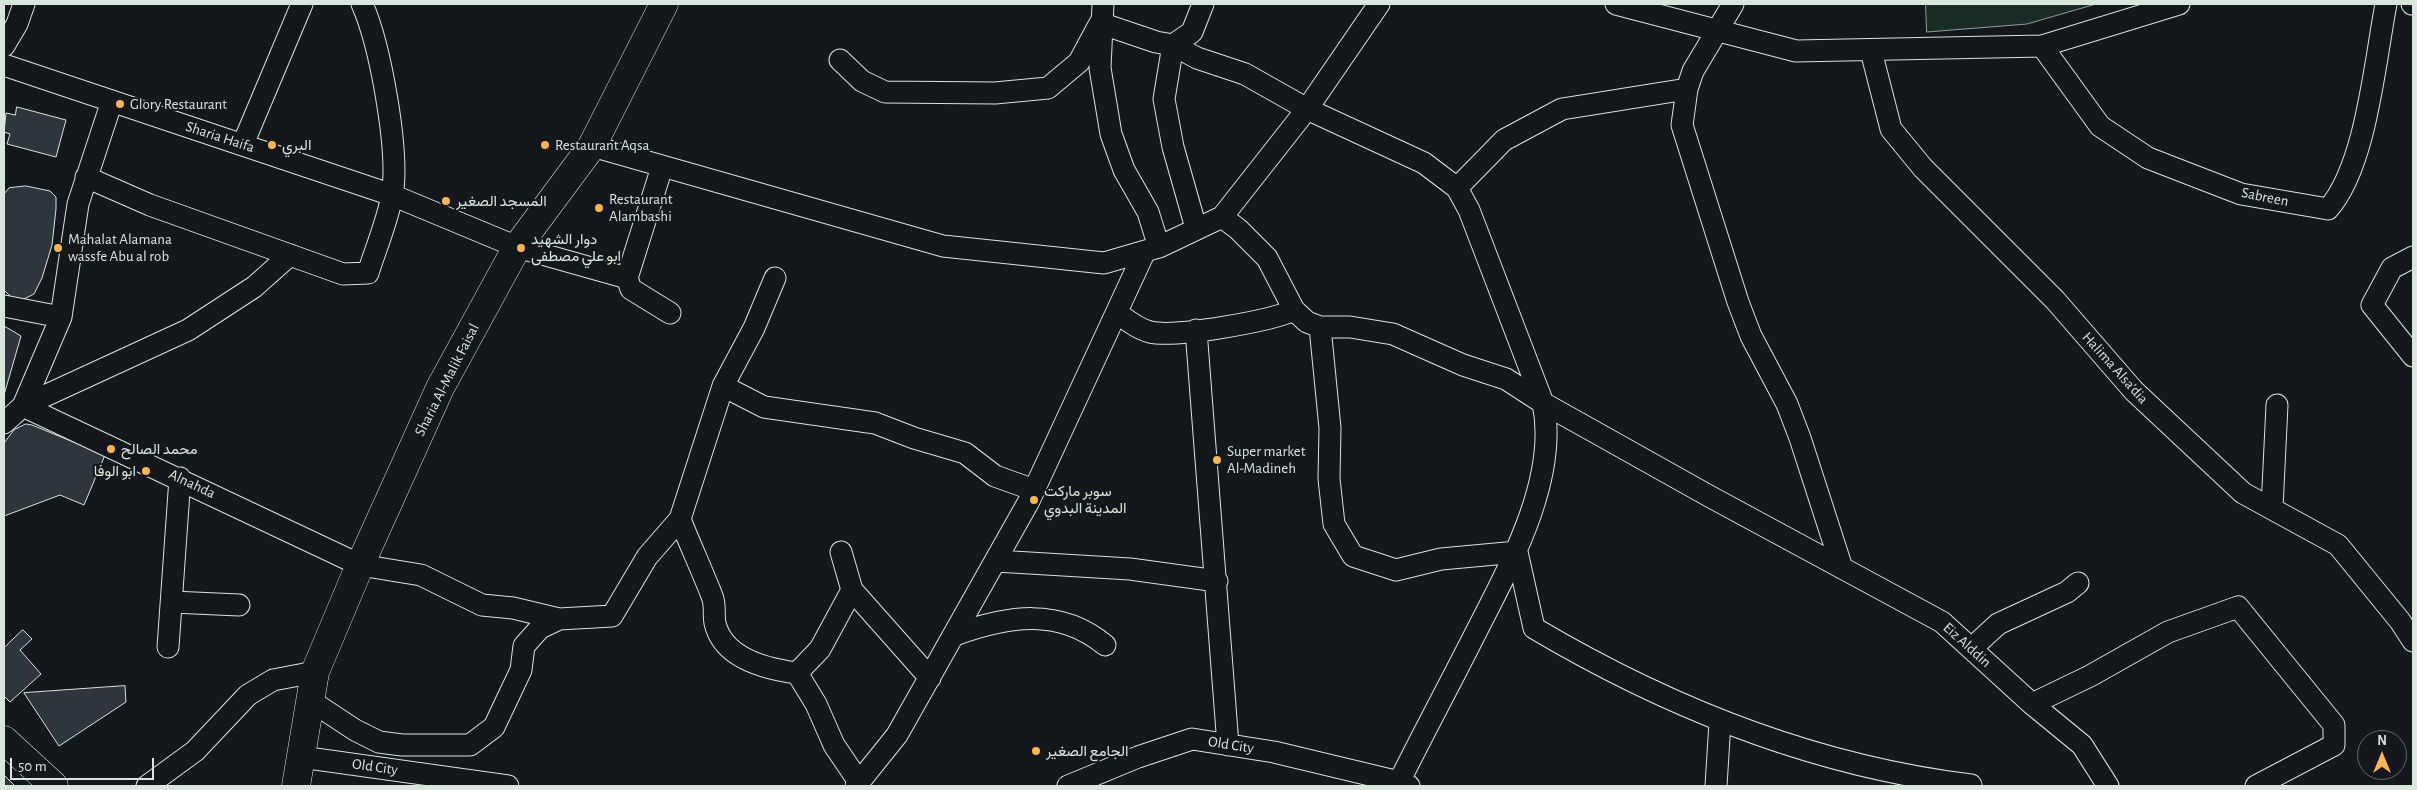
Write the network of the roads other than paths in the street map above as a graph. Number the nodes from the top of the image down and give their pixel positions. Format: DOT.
graph roads {
  1 [pos="24,4"];
  2 [pos="302,4"];
  3 [pos="362,4"];
  4 [pos="664,4"];
  5 [pos="1203,4"];
  6 [pos="1379,4"];
  7 [pos="1616,4"];
  8 [pos="1733,4"];
  9 [pos="2179,4"];
  10 [pos="2386,4"];
  11 [pos="1102,13"];
  12 [pos="1718,29"];
  13 [pos="1173,45"];
  14 [pos="4,46"];
  15 [pos="2042,46"];
  16 [pos="1871,51"];
  17 [pos="840,60"];
  18 [pos="4,66"];
  19 [pos="1687,88"];
  20 [pos="112,101"];
  21 [pos="1307,109"];
  22 [pos="243,144"];
  23 [pos="592,146"];
  24 [pos="662,167"];
  25 [pos="86,177"];
  26 [pos="1457,188"];
  27 [pos="392,195"];
  28 [pos="1222,217"];
  29 [pos="1196,228"];
  30 [pos="517,247"];
  31 [pos="1152,250"];
  32 [pos="290,255"];
  33 [pos="2413,257"];
  34 [pos="627,278"];
  35 [pos="775,278"];
  36 [pos="4,306"];
  37 [pos="1294,310"];
  38 [pos="670,313"];
  39 [pos="1117,313"];
  40 [pos="61,317"];
  41 [pos="1320,327"];
  42 [pos="1196,330"];
  43 [pos="2413,356"];
  44 [pos="723,386"];
  45 [pos="1543,403"];
  46 [pos="2277,404"];
  47 [pos="23,406"];
  48 [pos="4,423"];
  49 [pos="180,478"];
  50 [pos="1034,490"];
  51 [pos="2272,508"];
  52 [pos="680,519"];
  53 [pos="841,552"];
  54 [pos="1517,552"];
  55 [pos="996,561"];
  56 [pos="360,565"];
  57 [pos="1842,568"];
  58 [pos="1217,581"];
  59 [pos="2078,583"];
  60 [pos="852,590"];
  61 [pos="172,602"];
  62 [pos="239,605"];
  63 [pos="559,619"];
  64 [pos="956,635"];
  65 [pos="2413,641"];
  66 [pos="1105,645"];
  67 [pos="168,647"];
  68 [pos="1972,648"];
  69 [pos="315,672"];
  70 [pos="797,673"];
  71 [pos="930,678"];
  72 [pos="311,701"];
  73 [pos="2032,704"];
  74 [pos="1720,722"];
  75 [pos="4,740"];
  76 [pos="1228,745"];
  77 [pos="301,757"];
  78 [pos="857,784"];
  79 [pos="1401,785"];
  80 [pos="1971,785"];
  81 [pos="54,786"];
  82 [pos="147,786"];
  83 [pos="296,786"];
  84 [pos="504,786"];
  85 [pos="1068,786"];
  86 [pos="1716,786"];
  87 [pos="2108,786"];
  88 [pos="2256,786"];
  1 -- 14 [label="street"];
  2 -- 22 [label="street"];
  3 -- 27 [label="street"];
  4 -- 23 [label="main road, Sharia Al-Malik Faisal"];
  5 -- 13 [label="street"];
  6 -- 21 [label="street"];
  7 -- 12 [label="street"];
  8 -- 12 [label="street"];
  9 -- 15 [label="street"];
  10 -- 15 [label="street, Sabreen"];
  11 -- 13 [label="street"];
  11 -- 17 [label="street"];
  11 -- 31 [label="street"];
  12 -- 16 [label="street"];
  12 -- 19 [label="street"];
  13 -- 21 [label="street"];
  13 -- 29 [label="street"];
  15 -- 16 [label="street"];
  16 -- 51 [label="street, Halima Alsa'dia"];
  18 -- 20 [label="street, Sharia Haifa"];
  19 -- 26 [label="street"];
  19 -- 57 [label="street"];
  20 -- 22 [label="street, Sharia Haifa"];
  20 -- 25 [label="street"];
  21 -- 26 [label="street"];
  21 -- 28 [label="street"];
  22 -- 27 [label="street, Sharia Haifa"];
  23 -- 24 [label="street"];
  23 -- 30 [label="main road, Sharia Al-Malik Faisal"];
  24 -- 31 [label="street"];
  24 -- 34 [label="street"];
  25 -- 32 [label="street"];
  25 -- 40 [label="street"];
  26 -- 45 [label="street"];
  27 -- 30 [label="street, Sharia Haifa"];
  27 -- 32 [label="street"];
  28 -- 29 [label="street"];
  28 -- 37 [label="street"];
  29 -- 31 [label="street"];
  30 -- 34 [label="street, Sharia Haifa"];
  30 -- 56 [label="main road, Sharia Al-Malik Faisal"];
  31 -- 39 [label="street"];
  32 -- 47 [label="street"];
  33 -- 43 [label="street"];
  34 -- 38 [label="street"];
  35 -- 44 [label="street"];
  36 -- 40 [label="street"];
  37 -- 41 [label="street"];
  37 -- 42 [label="street"];
  39 -- 42 [label="street"];
  39 -- 50 [label="street"];
  40 -- 47 [label="street"];
  41 -- 45 [label="street, Eiz Alddin"];
  41 -- 54 [label="street"];
  42 -- 58 [label="street"];
  44 -- 50 [label="street"];
  44 -- 52 [label="street"];
  45 -- 54 [label="street"];
  45 -- 57 [label="street, Eiz Alddin"];
  46 -- 51 [label="street"];
  47 -- 48 [label="street"];
  47 -- 49 [label="street, Alnahda"];
  49 -- 56 [label="street, Alnahda"];
  49 -- 61 [label="street"];
  50 -- 55 [label="street"];
  51 -- 65 [label="street, Halima Alsa'dia"];
  52 -- 63 [label="street"];
  52 -- 70 [label="street"];
  53 -- 60 [label="street"];
  54 -- 74 [label="street"];
  54 -- 79 [label="street"];
  55 -- 58 [label="street"];
  55 -- 64 [label="street"];
  56 -- 63 [label="street, Alnahda"];
  56 -- 69 [label="main road, Sharia Al-Malik Faisal"];
  57 -- 68 [label="street, Eiz Alddin"];
  58 -- 76 [label="street"];
  59 -- 68 [label="street"];
  60 -- 70 [label="street"];
  60 -- 71 [label="street"];
  61 -- 62 [label="street"];
  61 -- 67 [label="street"];
  63 -- 72 [label="street"];
  64 -- 66 [label="street"];
  64 -- 71 [label="street"];
  68 -- 73 [label="street, Eiz Alddin"];
  69 -- 72 [label="main road, Sharia Al-Malik Faisal"];
  69 -- 82 [label="street"];
  70 -- 78 [label="street"];
  71 -- 78 [label="street"];
  72 -- 77 [label="main road, Sharia Al-Malik Faisal"];
  73 -- 87 [label="street, Eiz Alddin"];
  73 -- 88 [label="street"];
  74 -- 80 [label="street"];
  74 -- 86 [label="street"];
  75 -- 81 [label="main road"];
  76 -- 79 [label="street, Old City"];
  76 -- 85 [label="street, Old City"];
  77 -- 83 [label="main road, Sharia Al-Malik Faisal"];
  77 -- 84 [label="street, Old City"];
}
